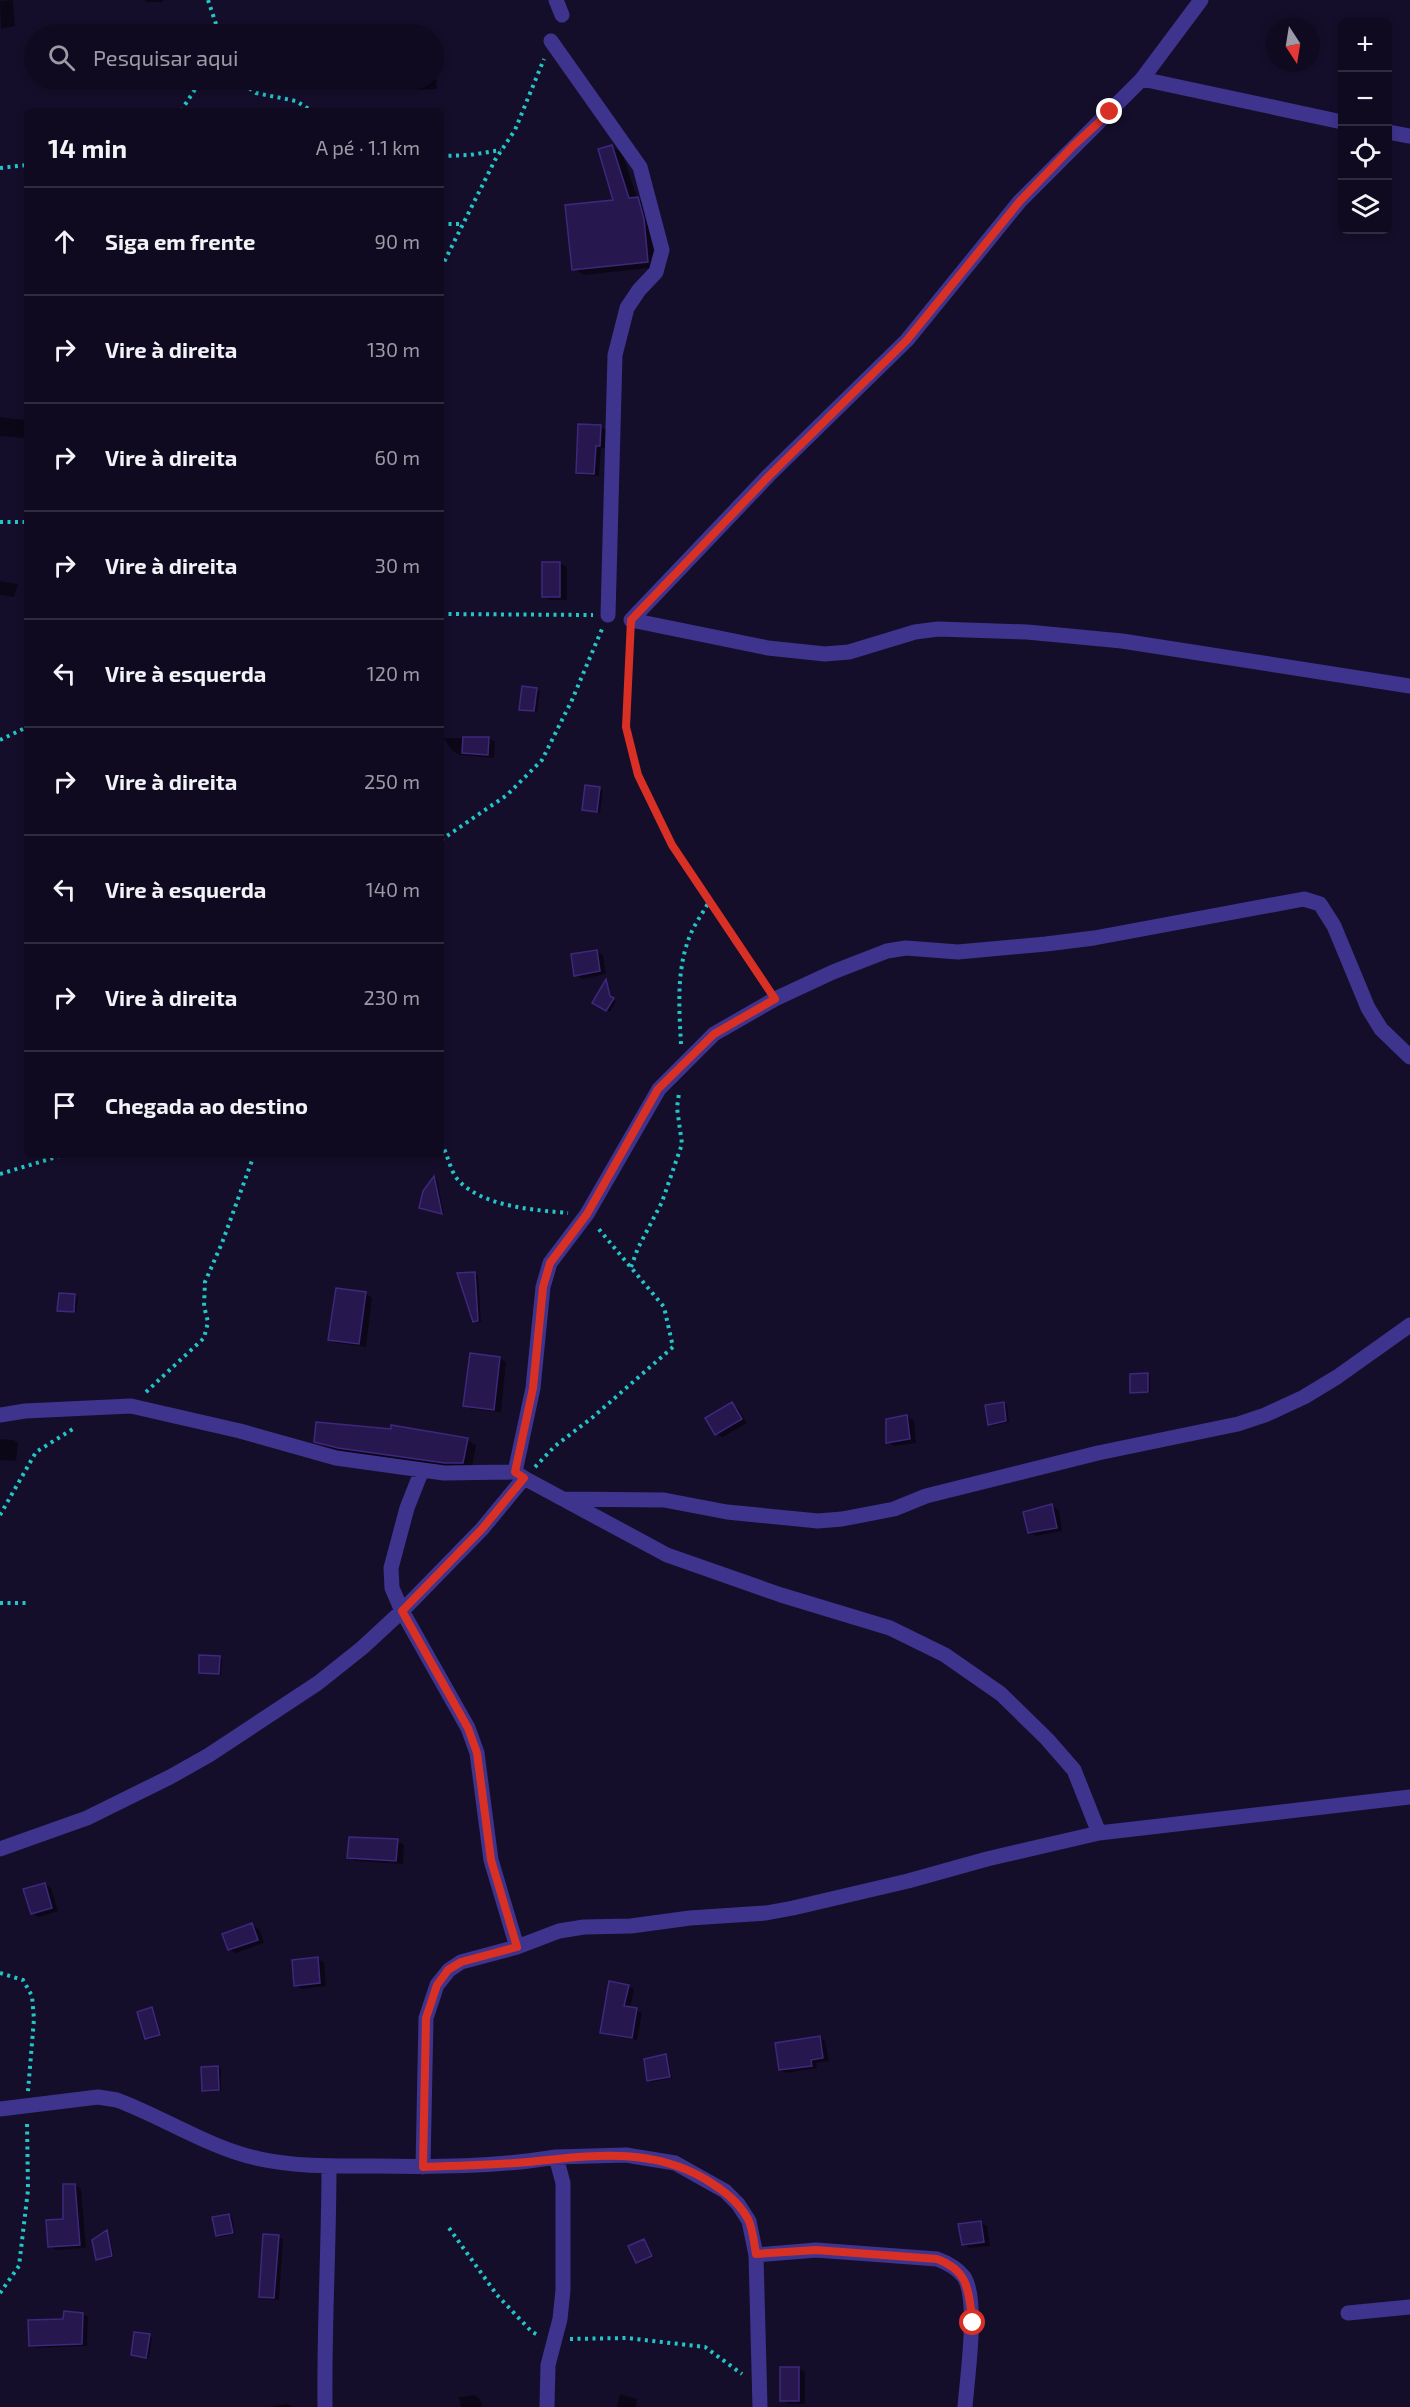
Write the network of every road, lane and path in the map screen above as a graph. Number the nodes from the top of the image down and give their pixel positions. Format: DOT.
graph roads {
  1 [pos="208,0"];
  2 [pos="556,0"];
  3 [pos="1201,0"];
  4 [pos="562,15"];
  5 [pos="216,24"];
  6 [pos="552,41"];
  7 [pos="1142,79"];
  8 [pos="194,90"];
  9 [pos="252,90"];
  10 [pos="182,108"];
  11 [pos="307,108"];
  12 [pos="1338,121"];
  13 [pos="1392,133"];
  14 [pos="1410,136"];
  15 [pos="501,150"];
  16 [pos="444,156"];
  17 [pos="24,165"];
  18 [pos="0,168"];
  19 [pos="444,224"];
  20 [pos="462,224"];
  21 [pos="444,262"];
  22 [pos="0,522"];
  23 [pos="24,522"];
  24 [pos="444,614"];
  25 [pos="608,615"];
  26 [pos="631,620"];
  27 [pos="1410,686"];
  28 [pos="24,728"];
  29 [pos="0,740"];
  30 [pos="444,838"];
  31 [pos="775,999"];
  32 [pos="1410,1057"];
  33 [pos="444,1150"];
  34 [pos="53,1158"];
  35 [pos="253,1158"];
  36 [pos="0,1174"];
  37 [pos="587,1214"];
  38 [pos="1410,1325"];
  39 [pos="131,1406"];
  40 [pos="0,1415"];
  41 [pos="83,1425"];
  42 [pos="422,1470"];
  43 [pos="520,1475"];
  44 [pos="563,1499"];
  45 [pos="0,1515"];
  46 [pos="0,1603"];
  47 [pos="30,1603"];
  48 [pos="402,1611"];
  49 [pos="1410,1797"];
  50 [pos="1099,1833"];
  51 [pos="0,1849"];
  52 [pos="517,1947"];
  53 [pos="0,1973"];
  54 [pos="27,2105"];
  55 [pos="0,2109"];
  56 [pos="556,2157"];
  57 [pos="329,2166"];
  58 [pos="423,2167"];
  59 [pos="449,2228"];
  60 [pos="756,2254"];
  61 [pos="0,2293"];
  62 [pos="1410,2307"];
  63 [pos="1348,2313"];
  64 [pos="554,2342"];
  65 [pos="760,2401"];
  66 [pos="325,2407"];
  67 [pos="547,2407"];
  68 [pos="965,2407"];
  1 -- 5 [label="path"];
  2 -- 4 [label="street"];
  3 -- 7 [label="street"];
  6 -- 15 [label="path"];
  6 -- 25 [label="street"];
  7 -- 12 [label="street"];
  7 -- 26 [label="street"];
  8 -- 10 [label="path"];
  9 -- 11 [label="path"];
  13 -- 14 [label="street"];
  15 -- 16 [label="path"];
  15 -- 20 [label="path"];
  17 -- 18 [label="path"];
  19 -- 20 [label="path"];
  20 -- 21 [label="path"];
  22 -- 23 [label="path"];
  24 -- 25 [label="path"];
  25 -- 30 [label="path"];
  26 -- 27 [label="street"];
  26 -- 31 [label="path"];
  28 -- 29 [label="path"];
  31 -- 32 [label="street"];
  31 -- 37 [label="street"];
  33 -- 37 [label="path"];
  34 -- 36 [label="path"];
  35 -- 39 [label="path"];
  37 -- 43 [label="street"];
  37 -- 43 [label="path"];
  38 -- 44 [label="street"];
  39 -- 40 [label="street"];
  39 -- 42 [label="street"];
  41 -- 45 [label="path"];
  42 -- 43 [label="street"];
  42 -- 48 [label="street"];
  43 -- 44 [label="street"];
  43 -- 48 [label="street"];
  44 -- 50 [label="street"];
  46 -- 47 [label="path"];
  48 -- 51 [label="street"];
  48 -- 52 [label="street"];
  49 -- 50 [label="street"];
  50 -- 52 [label="street"];
  52 -- 58 [label="street"];
  53 -- 54 [label="path"];
  54 -- 55 [label="street"];
  54 -- 57 [label="street"];
  54 -- 61 [label="path"];
  56 -- 58 [label="street"];
  56 -- 60 [label="street"];
  56 -- 64 [label="street"];
  57 -- 58 [label="street"];
  57 -- 66 [label="street"];
  59 -- 64 [label="path"];
  60 -- 65 [label="street"];
  60 -- 68 [label="street"];
  62 -- 63 [label="street"];
  64 -- 65 [label="path"];
  64 -- 67 [label="street"];
}
